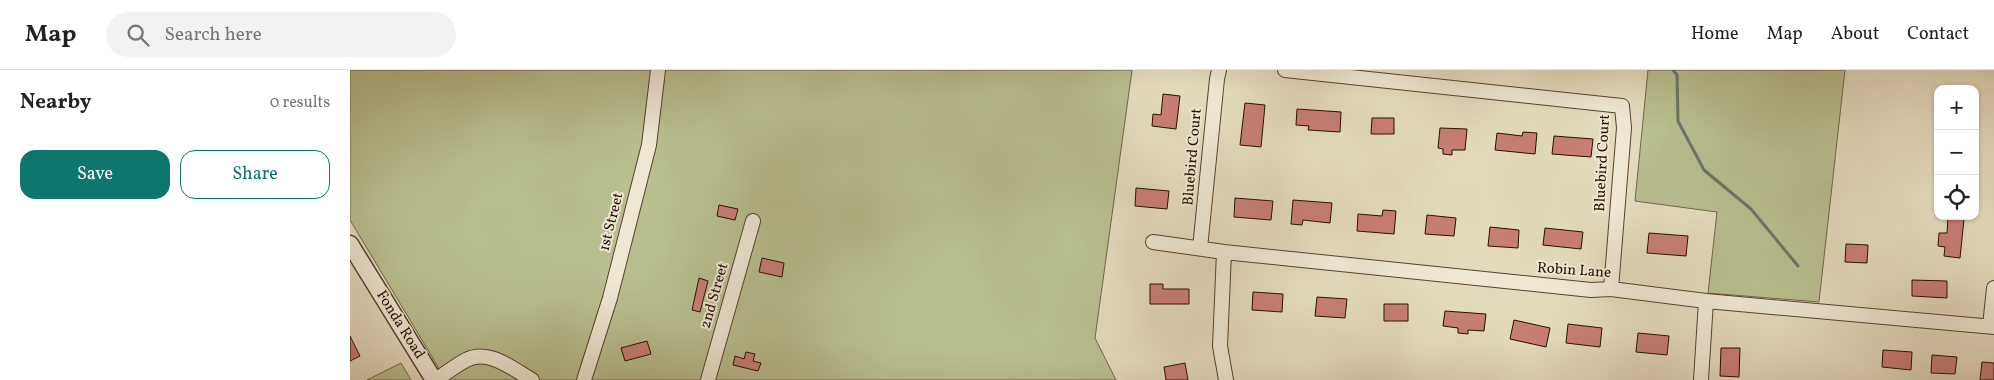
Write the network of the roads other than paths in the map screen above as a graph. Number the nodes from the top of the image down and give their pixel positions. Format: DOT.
graph roads {
  1 [pos="658,70"];
  2 [pos="1219,70"];
  3 [pos="1285,70"];
  4 [pos="753,221"];
  5 [pos="1153,242"];
  6 [pos="350,244"];
  7 [pos="1200,248"];
  8 [pos="1224,252"];
  9 [pos="1994,288"];
  10 [pos="1610,289"];
  11 [pos="1706,301"];
  12 [pos="1992,327"];
  13 [pos="435,380"];
  14 [pos="532,380"];
  15 [pos="584,380"];
  16 [pos="708,380"];
  17 [pos="1226,380"];
  18 [pos="1701,380"];
  1 -- 15 [label="street, 1st Street"];
  2 -- 7 [label="street, Bluebird Court"];
  3 -- 10 [label="street, Bluebird Court"];
  4 -- 16 [label="street, 2nd Street"];
  5 -- 7 [label="street, Robin Lane"];
  6 -- 13 [label="street, Fonda Road"];
  7 -- 8 [label="street, Robin Lane"];
  8 -- 10 [label="street, Robin Lane"];
  8 -- 17 [label="street"];
  9 -- 12 [label="street"];
  10 -- 11 [label="street, Robin Lane"];
  11 -- 12 [label="street, Robin Lane"];
  11 -- 18 [label="street"];
  13 -- 14 [label="street"];
}
